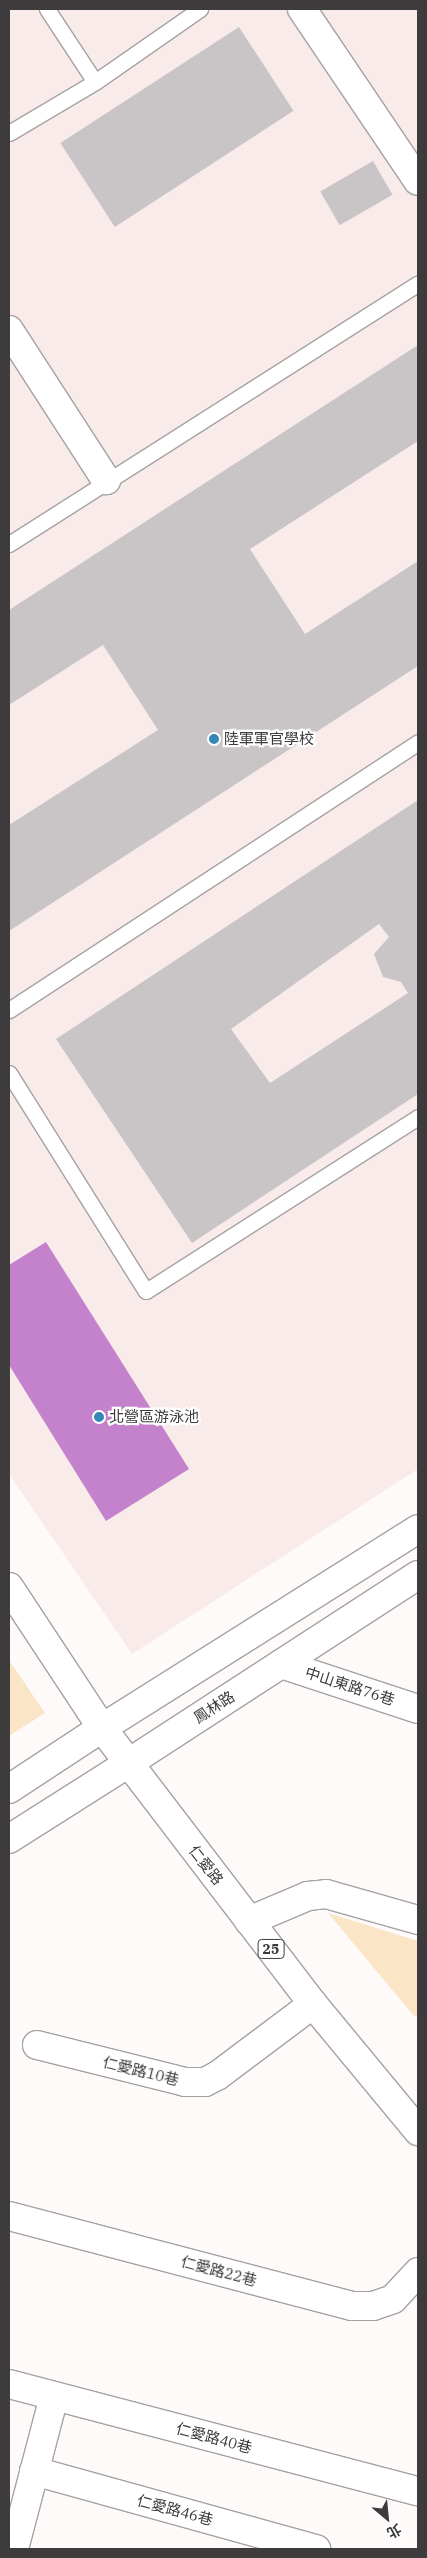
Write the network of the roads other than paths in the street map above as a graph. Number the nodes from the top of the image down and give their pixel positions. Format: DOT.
graph roads {
  1 [pos="47,9"];
  2 [pos="200,9"];
  3 [pos="302,9"];
  4 [pos="95,82"];
  5 [pos="9,133"];
  6 [pos="418,181"];
  7 [pos="418,283"];
  8 [pos="9,330"];
  9 [pos="106,480"];
  10 [pos="9,544"];
  11 [pos="418,742"];
  12 [pos="9,1010"];
  13 [pos="9,1073"];
  14 [pos="418,1117"];
  15 [pos="418,1529"];
  16 [pos="418,1575"];
  17 [pos="9,1587"];
  18 [pos="281,1664"];
  19 [pos="418,1709"];
  20 [pos="102,1728"];
  21 [pos="127,1764"];
  22 [pos="9,1789"];
  23 [pos="9,1839"];
  24 [pos="418,1920"];
  25 [pos="249,1921"];
  26 [pos="313,2004"];
  27 [pos="37,2045"];
  28 [pos="418,2131"];
  29 [pos="9,2216"];
  30 [pos="418,2272"];
  31 [pos="9,2384"];
  32 [pos="54,2396"];
  33 [pos="34,2472"];
  34 [pos="418,2491"];
  35 [pos="14,2549"];
  36 [pos="316,2549"];
  1 -- 4 [label="lane"];
  2 -- 4 [label="lane"];
  3 -- 6 [label="street"];
  4 -- 5 [label="lane"];
  7 -- 9 [label="lane"];
  8 -- 9 [label="street"];
  9 -- 10 [label="lane"];
  11 -- 12 [label="lane"];
  13 -- 14 [label="lane"];
  15 -- 20 [label="street"];
  16 -- 18 [label="street, 鳳林路"];
  17 -- 20 [label="street, 仁愛路"];
  18 -- 19 [label="street, 中山東路76巷"];
  18 -- 21 [label="street, 鳳林路"];
  20 -- 21 [label="street, 仁愛路 / 25"];
  20 -- 22 [label="street"];
  21 -- 23 [label="street, 鳳林路"];
  21 -- 25 [label="street, 仁愛路 / 25"];
  24 -- 25 [label="street"];
  25 -- 26 [label="street, 仁愛路 / 25"];
  26 -- 27 [label="street, 仁愛路10巷"];
  26 -- 28 [label="street, 仁愛路 / 25"];
  29 -- 30 [label="street, 仁愛路22巷"];
  31 -- 32 [label="street, 仁愛路40巷"];
  32 -- 33 [label="street"];
  32 -- 34 [label="street, 仁愛路40巷"];
  33 -- 35 [label="street"];
  33 -- 36 [label="street, 仁愛路46巷"];
}
